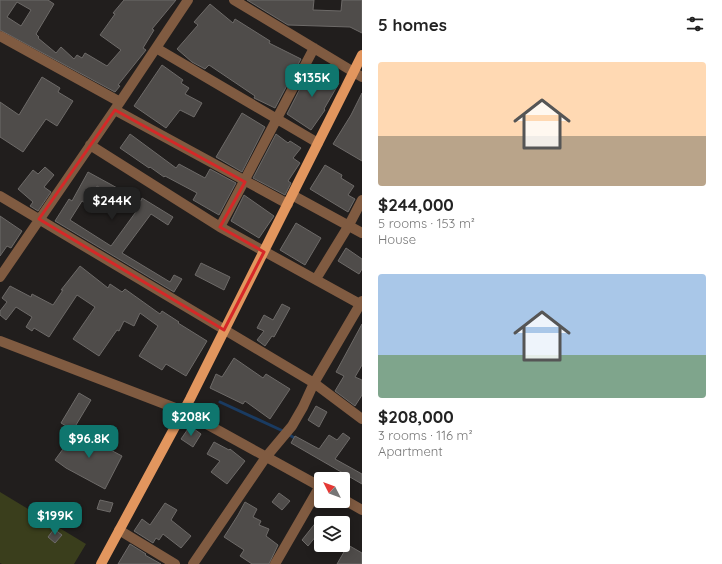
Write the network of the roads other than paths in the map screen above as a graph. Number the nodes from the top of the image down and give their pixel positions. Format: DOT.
graph roads {
  1 [pos="188,0"];
  2 [pos="234,0"];
  3 [pos="0,36"];
  4 [pos="156,48"];
  5 [pos="314,48"];
  6 [pos="362,56"];
  7 [pos="358,74"];
  8 [pos="117,106"];
  9 [pos="277,118"];
  10 [pos="318,143"];
  11 [pos="90,145"];
  12 [pos="245,182"];
  13 [pos="0,196"];
  14 [pos="290,200"];
  15 [pos="362,200"];
  16 [pos="39,219"];
  17 [pos="349,226"];
  18 [pos="220,227"];
  19 [pos="362,233"];
  20 [pos="264,252"];
  21 [pos="0,277"];
  22 [pos="316,279"];
  23 [pos="361,302"];
  24 [pos="224,330"];
  25 [pos="0,341"];
  26 [pos="314,383"];
  27 [pos="183,411"];
  28 [pos="362,419"];
  29 [pos="266,457"];
  30 [pos="314,483"];
  31 [pos="314,496"];
  32 [pos="350,503"];
  33 [pos="362,510"];
  34 [pos="119,530"];
  35 [pos="101,564"];
  36 [pos="175,564"];
  37 [pos="194,564"];
  38 [pos="275,564"];
  1 -- 4 [label="street"];
  2 -- 5 [label="street"];
  3 -- 8 [label="street"];
  4 -- 8 [label="street"];
  4 -- 9 [label="street"];
  5 -- 7 [label="street"];
  5 -- 9 [label="street"];
  6 -- 7 [label="main road"];
  7 -- 10 [label="main road"];
  8 -- 11 [label="street"];
  8 -- 12 [label="street"];
  9 -- 10 [label="street"];
  9 -- 12 [label="street"];
  10 -- 14 [label="main road"];
  11 -- 16 [label="street"];
  11 -- 18 [label="street"];
  12 -- 14 [label="street"];
  12 -- 18 [label="street"];
  13 -- 16 [label="street"];
  14 -- 17 [label="street"];
  14 -- 20 [label="main road"];
  15 -- 17 [label="street"];
  16 -- 21 [label="street"];
  16 -- 24 [label="street"];
  17 -- 19 [label="street"];
  17 -- 22 [label="street"];
  18 -- 20 [label="street"];
  20 -- 22 [label="street"];
  20 -- 24 [label="main road"];
  22 -- 23 [label="street"];
  23 -- 26 [label="street"];
  24 -- 26 [label="street"];
  24 -- 27 [label="main road"];
  25 -- 27 [label="street"];
  26 -- 28 [label="street"];
  26 -- 29 [label="street"];
  27 -- 29 [label="street"];
  27 -- 34 [label="main road"];
  29 -- 30 [label="street"];
  29 -- 37 [label="street"];
  31 -- 38 [label="street"];
  32 -- 33 [label="street"];
  34 -- 35 [label="main road"];
  34 -- 36 [label="street"];
}
